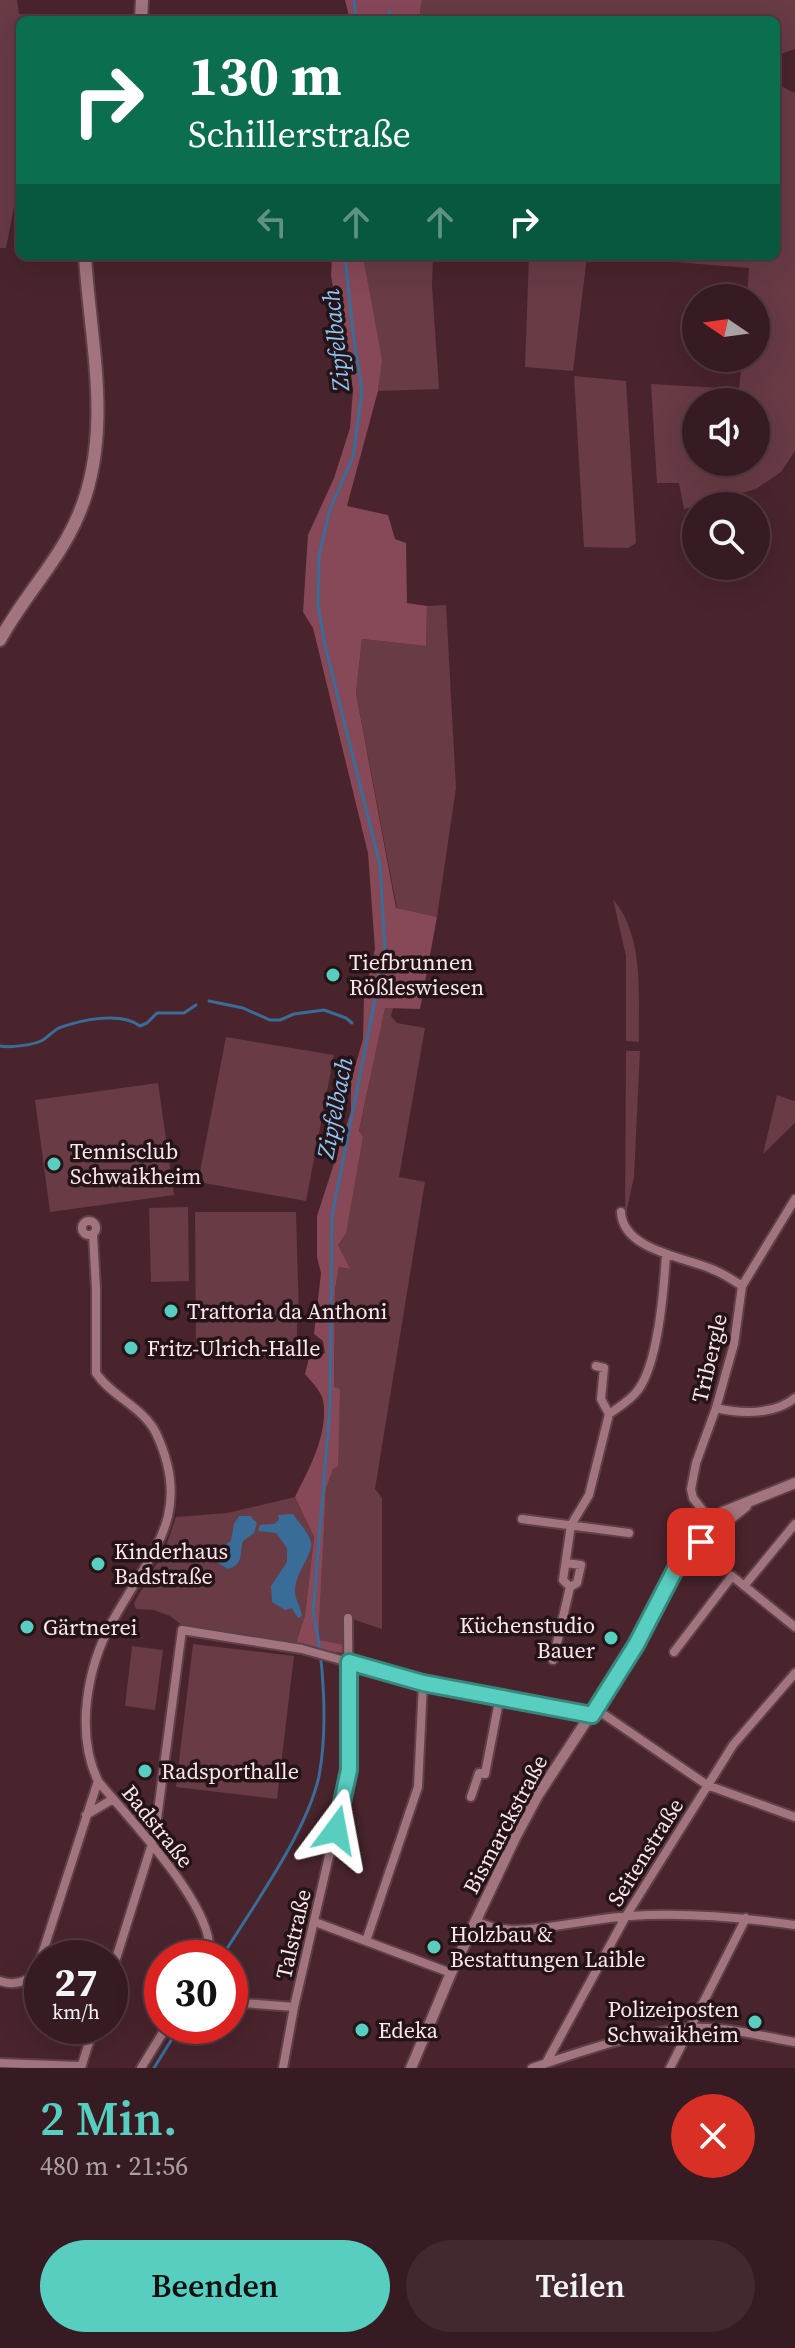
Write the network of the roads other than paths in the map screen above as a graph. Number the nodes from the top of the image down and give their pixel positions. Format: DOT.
graph roads {
  1 [pos="85,260"];
  2 [pos="0,640"];
  3 [pos="795,1199"];
  4 [pos="621,1212"];
  5 [pos="93,1234"];
  6 [pos="666,1254"];
  7 [pos="742,1286"];
  8 [pos="596,1366"];
  9 [pos="795,1398"];
  10 [pos="716,1408"];
  11 [pos="609,1414"];
  12 [pos="795,1483"];
  13 [pos="522,1519"];
  14 [pos="795,1524"];
  15 [pos="571,1525"];
  16 [pos="714,1525"];
  17 [pos="629,1533"];
  18 [pos="566,1563"];
  19 [pos="744,1586"];
  20 [pos="570,1587"];
  21 [pos="348,1618"];
  22 [pos="795,1627"];
  23 [pos="674,1652"];
  24 [pos="553,1660"];
  25 [pos="349,1662"];
  26 [pos="795,1673"];
  27 [pos="423,1683"];
  28 [pos="500,1696"];
  29 [pos="594,1712"];
  30 [pos="98,1781"];
  31 [pos="707,1785"];
  32 [pos="471,1797"];
  33 [pos="113,1799"];
  34 [pos="86,1815"];
  35 [pos="795,1817"];
  36 [pos="153,1846"];
  37 [pos="626,1916"];
  38 [pos="746,1918"];
  39 [pos="475,1921"];
  40 [pos="315,1922"];
  41 [pos="795,1925"];
  42 [pos="122,1940"];
  43 [pos="210,1940"];
  44 [pos="366,1941"];
  45 [pos="451,1973"];
  46 [pos="0,1981"];
  47 [pos="248,2003"];
  48 [pos="294,2007"];
  49 [pos="691,2028"];
  50 [pos="795,2042"];
  51 [pos="88,2044"];
  52 [pos="156,2044"];
  53 [pos="0,2063"];
  54 [pos="546,2063"];
  55 [pos="81,2067"];
  56 [pos="141,2068"];
  57 [pos="283,2068"];
  58 [pos="411,2068"];
  59 [pos="532,2068"];
  60 [pos="670,2068"];
  1 -- 2 [label="main road"];
  3 -- 7 [label="street, Tribergle"];
  4 -- 6 [label="street"];
  5 -- 30 [label="street, Badstraße"];
  6 -- 7 [label="street"];
  6 -- 11 [label="street"];
  7 -- 10 [label="street, Tribergle"];
  8 -- 11 [label="street"];
  9 -- 10 [label="street"];
  10 -- 16 [label="street, Tribergle"];
  11 -- 15 [label="street"];
  12 -- 16 [label="street, Bismarckstraße"];
  13 -- 15 [label="street"];
  14 -- 19 [label="street"];
  15 -- 17 [label="street"];
  15 -- 18 [label="street"];
  16 -- 29 [label="street, Bismarckstraße"];
  18 -- 20 [label="street"];
  18 -- 20 [label="street"];
  19 -- 22 [label="street"];
  19 -- 23 [label="street"];
  20 -- 24 [label="street"];
  21 -- 25 [label="street, Talstraße"];
  25 -- 27 [label="street"];
  25 -- 36 [label="street"];
  25 -- 40 [label="street, Talstraße"];
  26 -- 31 [label="street, Seitenstraße"];
  27 -- 28 [label="street"];
  27 -- 44 [label="street"];
  28 -- 29 [label="street"];
  28 -- 32 [label="street"];
  29 -- 31 [label="street"];
  29 -- 39 [label="street, Bismarckstraße"];
  30 -- 33 [label="street, Badstraße"];
  30 -- 34 [label="street"];
  31 -- 35 [label="street"];
  31 -- 37 [label="street, Seitenstraße"];
  33 -- 34 [label="street"];
  33 -- 36 [label="street, Badstraße"];
  34 -- 46 [label="street"];
  36 -- 42 [label="street"];
  36 -- 43 [label="street, Badstraße"];
  37 -- 38 [label="street"];
  37 -- 39 [label="street"];
  37 -- 54 [label="street, Seitenstraße"];
  38 -- 41 [label="street"];
  38 -- 49 [label="street"];
  39 -- 45 [label="street, Bismarckstraße"];
  40 -- 44 [label="street"];
  40 -- 48 [label="street, Talstraße"];
  44 -- 45 [label="street"];
  45 -- 58 [label="street, Bismarckstraße"];
  47 -- 48 [label="street"];
  48 -- 57 [label="street, Talstraße"];
  49 -- 50 [label="street"];
  49 -- 54 [label="street"];
  49 -- 60 [label="street"];
  51 -- 55 [label="street"];
  52 -- 56 [label="street"];
  53 -- 55 [label="street"];
  54 -- 59 [label="street"];
}
